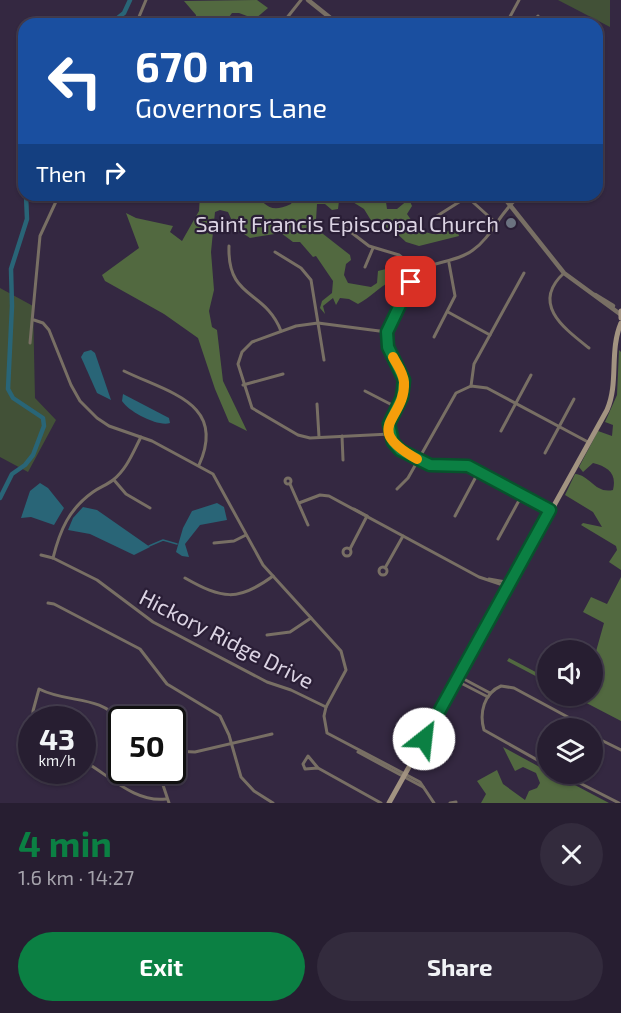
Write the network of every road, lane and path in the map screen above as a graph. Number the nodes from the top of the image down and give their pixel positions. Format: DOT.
graph roads {
  1 [pos="146,0"];
  2 [pos="301,0"];
  3 [pos="308,0"];
  4 [pos="519,0"];
  5 [pos="538,15"];
  6 [pos="138,18"];
  7 [pos="287,18"];
  8 [pos="330,18"];
  9 [pos="509,18"];
  10 [pos="536,18"];
  11 [pos="56,201"];
  12 [pos="459,201"];
  13 [pos="472,201"];
  14 [pos="507,201"];
  15 [pos="513,201"];
  16 [pos="509,204"];
  17 [pos="437,216"];
  18 [pos="335,220"];
  19 [pos="495,222"];
  20 [pos="229,246"];
  21 [pos="373,248"];
  22 [pos="275,252"];
  23 [pos="450,263"];
  24 [pos="365,267"];
  25 [pos="419,271"];
  26 [pos="524,273"];
  27 [pos="564,273"];
  28 [pos="448,312"];
  29 [pos="621,314"];
  30 [pos="34,320"];
  31 [pos="318,323"];
  32 [pos="621,323"];
  33 [pos="281,331"];
  34 [pos="387,332"];
  35 [pos="490,335"];
  36 [pos="434,337"];
  37 [pos="30,343"];
  38 [pos="589,348"];
  39 [pos="324,360"];
  40 [pos="124,371"];
  41 [pos="284,374"];
  42 [pos="531,375"];
  43 [pos="612,382"];
  44 [pos="243,386"];
  45 [pos="471,386"];
  46 [pos="365,391"];
  47 [pos="574,399"];
  48 [pos="516,403"];
  49 [pos="317,405"];
  50 [pos="396,407"];
  51 [pos="560,427"];
  52 [pos="501,431"];
  53 [pos="390,434"];
  54 [pos="342,436"];
  55 [pos="141,437"];
  56 [pos="319,437"];
  57 [pos="588,442"];
  58 [pos="545,453"];
  59 [pos="343,460"];
  60 [pos="418,460"];
  61 [pos="199,465"];
  62 [pos="479,471"];
  63 [pos="114,480"];
  64 [pos="290,484"];
  65 [pos="397,489"];
  66 [pos="522,495"];
  67 [pos="299,503"];
  68 [pos="150,508"];
  69 [pos="550,510"];
  70 [pos="367,516"];
  71 [pos="455,516"];
  72 [pos="308,525"];
  73 [pos="246,535"];
  74 [pos="403,536"];
  75 [pos="498,539"];
  76 [pos="214,543"];
  77 [pos="350,549"];
  78 [pos="41,555"];
  79 [pos="53,558"];
  80 [pos="385,568"];
  81 [pos="273,576"];
  82 [pos="185,578"];
  83 [pos="510,585"];
  84 [pos="48,603"];
  85 [pos="311,618"];
  86 [pos="267,635"];
  87 [pos="458,679"];
  88 [pos="489,695"];
  89 [pos="34,706"];
  90 [pos="326,707"];
  91 [pos="108,711"];
  92 [pos="570,718"];
  93 [pos="272,734"];
  94 [pos="603,741"];
  95 [pos="231,744"];
  96 [pos="621,750"];
  97 [pos="186,753"];
  98 [pos="537,760"];
  99 [pos="318,768"];
  100 [pos="96,769"];
  101 [pos="404,775"];
  102 [pos="163,784"];
  103 [pos="585,784"];
  104 [pos="167,801"];
  105 [pos="456,801"];
  106 [pos="273,803"];
  107 [pos="381,803"];
  108 [pos="389,803"];
  109 [pos="434,803"];
  110 [pos="450,803"];
  111 [pos="619,803"];
  1 -- 6 [label="street"];
  2 -- 7 [label="street"];
  3 -- 8 [label="street"];
  4 -- 9 [label="street"];
  5 -- 10 [label="street"];
  11 -- 30 [label="street"];
  12 -- 17 [label="street"];
  13 -- 19 [label="street"];
  14 -- 16 [label="street"];
  15 -- 16 [label="street"];
  16 -- 19 [label="street"];
  16 -- 27 [label="street"];
  18 -- 21 [label="street"];
  19 -- 23 [label="street"];
  20 -- 33 [label="street"];
  21 -- 24 [label="street"];
  21 -- 25 [label="street"];
  22 -- 31 [label="street"];
  23 -- 25 [label="street"];
  23 -- 28 [label="street"];
  25 -- 34 [label="street"];
  26 -- 35 [label="street"];
  27 -- 29 [label="street"];
  27 -- 38 [label="street"];
  28 -- 35 [label="street"];
  28 -- 36 [label="street"];
  29 -- 43 [label="main road"];
  30 -- 37 [label="street"];
  30 -- 55 [label="street"];
  31 -- 33 [label="street"];
  31 -- 34 [label="street"];
  31 -- 39 [label="street"];
  32 -- 43 [label="main road"];
  33 -- 44 [label="street"];
  34 -- 50 [label="street"];
  35 -- 45 [label="street"];
  40 -- 61 [label="street"];
  41 -- 44 [label="street"];
  42 -- 48 [label="street"];
  43 -- 57 [label="main road"];
  44 -- 56 [label="street"];
  45 -- 48 [label="street"];
  45 -- 60 [label="street"];
  46 -- 50 [label="street"];
  47 -- 51 [label="street"];
  48 -- 51 [label="street"];
  48 -- 52 [label="street"];
  49 -- 56 [label="street"];
  50 -- 53 [label="street"];
  51 -- 57 [label="street"];
  51 -- 58 [label="street"];
  53 -- 54 [label="street"];
  53 -- 60 [label="street"];
  54 -- 56 [label="street"];
  54 -- 59 [label="street"];
  55 -- 61 [label="street"];
  55 -- 63 [label="street"];
  57 -- 69 [label="main road"];
  60 -- 62 [label="street"];
  60 -- 65 [label="street"];
  61 -- 73 [label="street"];
  62 -- 66 [label="street"];
  62 -- 71 [label="street"];
  63 -- 68 [label="street"];
  63 -- 79 [label="street"];
  64 -- 67 [label="street"];
  66 -- 69 [label="street"];
  66 -- 75 [label="street"];
  67 -- 70 [label="street"];
  67 -- 72 [label="street"];
  69 -- 83 [label="main road"];
  70 -- 74 [label="street"];
  70 -- 77 [label="street"];
  73 -- 76 [label="street"];
  73 -- 81 [label="street"];
  74 -- 80 [label="street"];
  74 -- 83 [label="street"];
  78 -- 79 [label="street, Hickory Ridge Drive"];
  79 -- 90 [label="street, Hickory Ridge Drive"];
  81 -- 82 [label="street"];
  81 -- 85 [label="street"];
  83 -- 87 [label="main road"];
  84 -- 95 [label="street"];
  85 -- 86 [label="street"];
  85 -- 90 [label="street"];
  87 -- 88 [label="street"];
  87 -- 101 [label="main road"];
  88 -- 92 [label="street"];
  88 -- 98 [label="street"];
  89 -- 91 [label="street"];
  90 -- 101 [label="street"];
  93 -- 95 [label="street"];
  94 -- 96 [label="street"];
  95 -- 97 [label="street"];
  95 -- 106 [label="street"];
  99 -- 99 [label="street"];
  99 -- 107 [label="street"];
  100 -- 104 [label="street"];
  101 -- 108 [label="main road"];
  101 -- 109 [label="street"];
  102 -- 104 [label="street"];
  103 -- 111 [label="street"];
  105 -- 110 [label="street"];
}
